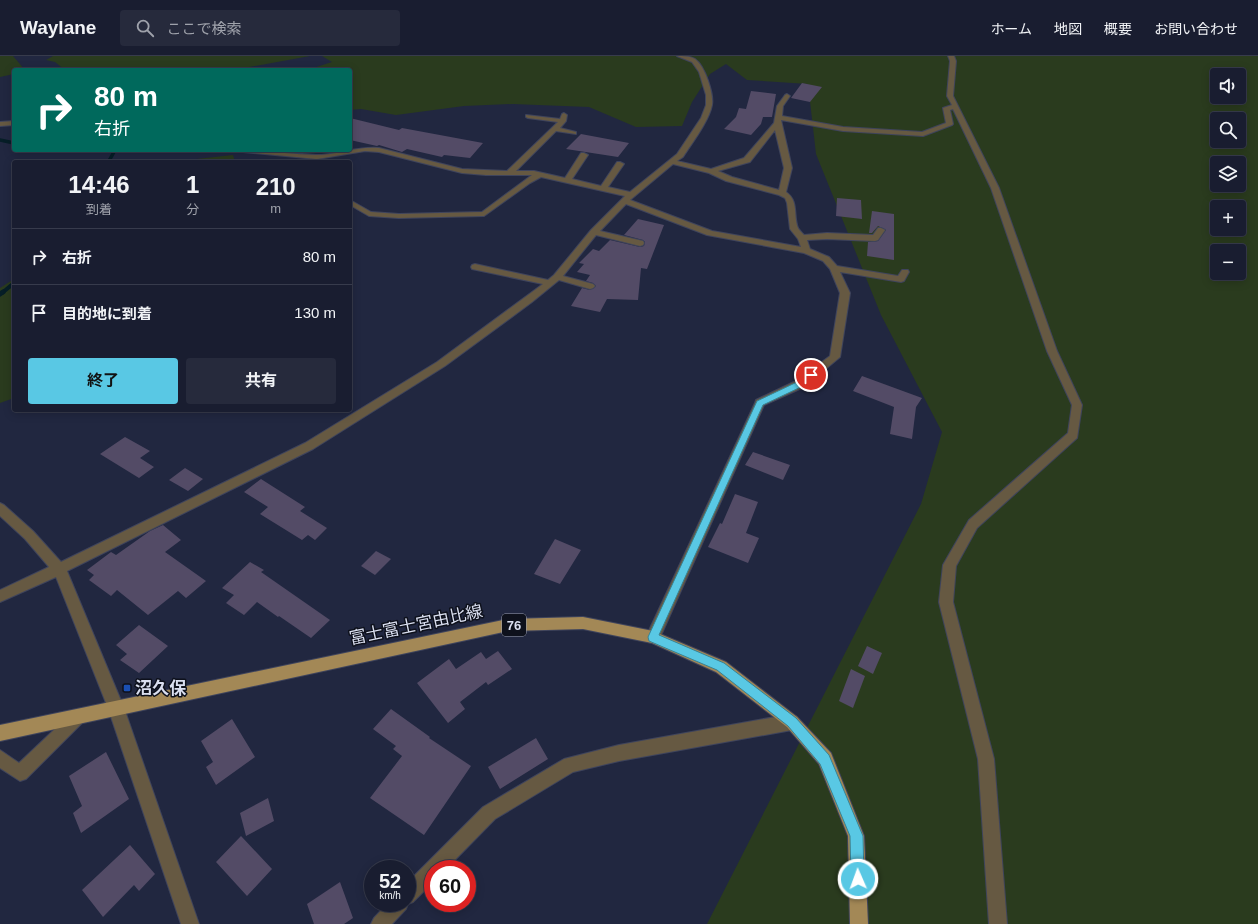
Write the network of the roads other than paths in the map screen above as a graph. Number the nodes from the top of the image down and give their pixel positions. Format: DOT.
graph roads {
  1 [pos="680,56"];
  2 [pos="951,56"];
  3 [pos="787,96"];
  4 [pos="954,106"];
  5 [pos="528,116"];
  6 [pos="778,121"];
  7 [pos="12,123"];
  8 [pos="0,124"];
  9 [pos="12,129"];
  10 [pos="555,129"];
  11 [pos="0,130"];
  12 [pos="574,133"];
  13 [pos="280,152"];
  14 [pos="350,152"];
  15 [pos="352,152"];
  16 [pos="584,155"];
  17 [pos="329,156"];
  18 [pos="322,160"];
  19 [pos="672,162"];
  20 [pos="620,164"];
  21 [pos="711,171"];
  22 [pos="509,173"];
  23 [pos="540,174"];
  24 [pos="567,181"];
  25 [pos="603,189"];
  26 [pos="782,192"];
  27 [pos="628,198"];
  28 [pos="352,203"];
  29 [pos="881,230"];
  30 [pos="594,232"];
  31 [pos="802,238"];
  32 [pos="640,243"];
  33 [pos="806,251"];
  34 [pos="475,267"];
  35 [pos="834,268"];
  36 [pos="905,272"];
  37 [pos="553,280"];
  38 [pos="590,286"];
  39 [pos="0,508"];
  40 [pos="60,569"];
  41 [pos="0,596"];
  42 [pos="653,637"];
  43 [pos="116,708"];
  44 [pos="78,716"];
  45 [pos="792,722"];
  46 [pos="0,733"];
  47 [pos="0,758"];
  48 [pos="442,860"];
  49 [pos="424,878"];
  50 [pos="416,887"];
  51 [pos="391,912"];
  52 [pos="190,924"];
  53 [pos="380,924"];
  54 [pos="859,924"];
  55 [pos="998,924"];
  1 -- 19 [label="street"];
  2 -- 4 [label="street"];
  3 -- 6 [label="street"];
  4 -- 6 [label="street"];
  4 -- 55 [label="street"];
  5 -- 10 [label="street"];
  6 -- 21 [label="street"];
  6 -- 26 [label="street"];
  7 -- 8 [label="street"];
  9 -- 11 [label="street"];
  10 -- 12 [label="street"];
  10 -- 22 [label="street"];
  13 -- 17 [label="street"];
  14 -- 17 [label="street"];
  15 -- 22 [label="street"];
  16 -- 24 [label="street"];
  17 -- 18 [label="street"];
  19 -- 21 [label="street"];
  19 -- 27 [label="street"];
  20 -- 25 [label="street"];
  21 -- 26 [label="street"];
  22 -- 23 [label="street"];
  23 -- 24 [label="street"];
  23 -- 28 [label="street"];
  24 -- 25 [label="street"];
  25 -- 27 [label="street"];
  26 -- 31 [label="street"];
  27 -- 30 [label="street"];
  27 -- 33 [label="street"];
  29 -- 31 [label="street"];
  30 -- 32 [label="street"];
  30 -- 37 [label="street"];
  31 -- 33 [label="street"];
  33 -- 35 [label="street"];
  34 -- 37 [label="street"];
  35 -- 36 [label="street"];
  35 -- 42 [label="street"];
  37 -- 38 [label="street"];
  37 -- 40 [label="street"];
  39 -- 40 [label="street"];
  40 -- 41 [label="street"];
  40 -- 43 [label="street"];
  42 -- 43 [label="main road, 富士富士宮由比線 / 76"];
  42 -- 45 [label="main road, 富士富士宮由比線 / 76"];
  43 -- 44 [label="main road, 富士富士宮由比線 / 76"];
  43 -- 52 [label="street"];
  44 -- 46 [label="main road, 富士富士宮由比線 / 76"];
  44 -- 47 [label="street"];
  45 -- 48 [label="street"];
  45 -- 54 [label="main road, 富士富士宮由比線 / 76"];
  49 -- 50 [label="street"];
  51 -- 53 [label="street"];
}
